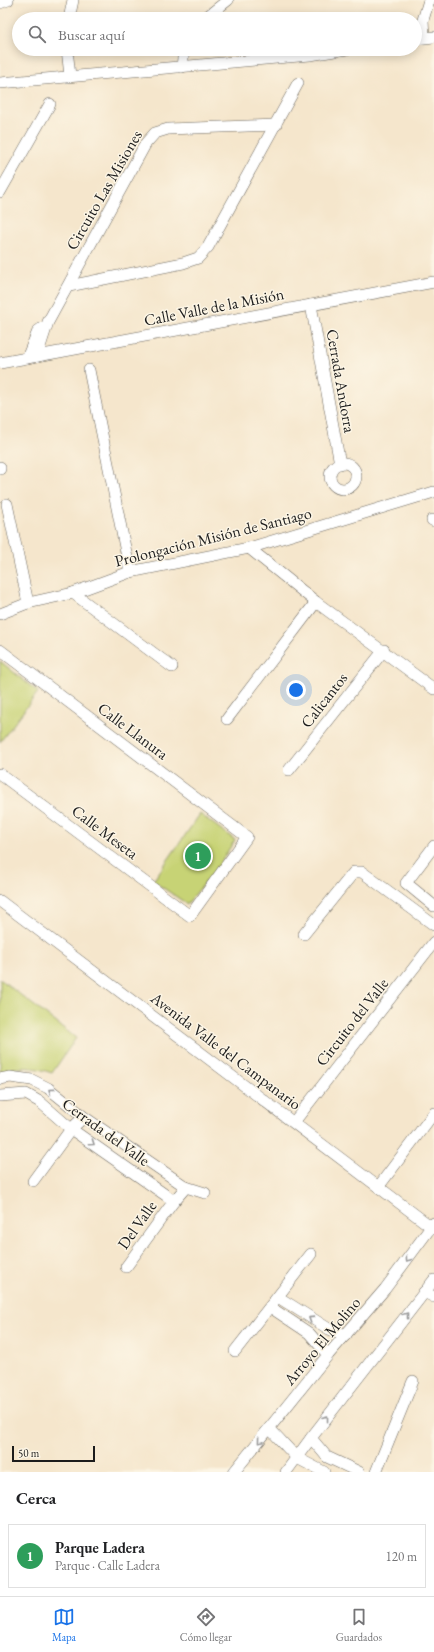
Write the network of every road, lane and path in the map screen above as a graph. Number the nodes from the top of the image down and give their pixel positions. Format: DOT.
graph roads {
  1 [pos="8,0"];
  2 [pos="73,0"];
  3 [pos="228,0"];
  4 [pos="429,0"];
  5 [pos="0,3"];
  6 [pos="70,12"];
  7 [pos="213,12"];
  8 [pos="424,38"];
  9 [pos="68,56"];
  10 [pos="183,56"];
  11 [pos="299,56"];
  12 [pos="182,67"];
  13 [pos="70,76"];
  14 [pos="0,83"];
  15 [pos="298,83"];
  16 [pos="50,104"];
  17 [pos="276,125"];
  18 [pos="0,192"];
  19 [pos="434,282"];
  20 [pos="68,286"];
  21 [pos="311,305"];
  22 [pos="32,357"];
  23 [pos="0,363"];
  24 [pos="89,370"];
  25 [pos="340,464"];
  26 [pos="434,492"];
  27 [pos="7,504"];
  28 [pos="249,548"];
  29 [pos="130,572"];
  30 [pos="73,593"];
  31 [pos="316,602"];
  32 [pos="28,603"];
  33 [pos="0,614"];
  34 [pos="0,650"];
  35 [pos="384,650"];
  36 [pos="172,667"];
  37 [pos="434,689"];
  38 [pos="227,719"];
  39 [pos="289,770"];
  40 [pos="0,774"];
  41 [pos="434,846"];
  42 [pos="0,901"];
  43 [pos="434,906"];
  44 [pos="190,916"];
  45 [pos="434,925"];
  46 [pos="304,934"];
  47 [pos="434,942"];
  48 [pos="0,1079"];
  49 [pos="32,1080"];
  50 [pos="26,1094"];
  51 [pos="0,1096"];
  52 [pos="434,1113"];
  53 [pos="84,1117"];
  54 [pos="294,1122"];
  55 [pos="71,1129"];
  56 [pos="33,1181"];
  57 [pos="379,1186"];
  58 [pos="186,1187"];
  59 [pos="205,1193"];
  60 [pos="174,1201"];
  61 [pos="433,1226"];
  62 [pos="311,1254"];
  63 [pos="126,1268"];
  64 [pos="434,1280"];
  65 [pos="424,1292"];
  66 [pos="278,1297"];
  67 [pos="434,1297"];
  68 [pos="270,1307"];
  69 [pos="346,1335"];
  70 [pos="235,1351"];
  71 [pos="328,1355"];
  72 [pos="413,1381"];
  73 [pos="270,1429"];
  74 [pos="311,1438"];
  75 [pos="297,1458"];
  76 [pos="234,1472"];
  77 [pos="286,1472"];
  78 [pos="324,1472"];
  79 [pos="359,1472"];
  80 [pos="376,1472"];
  1 -- 5 [label="street"];
  2 -- 6 [label="street"];
  3 -- 7 [label="street"];
  4 -- 8 [label="street"];
  9 -- 13 [label="street"];
  10 -- 12 [label="street"];
  11 -- 12 [label="street"];
  12 -- 13 [label="street"];
  13 -- 14 [label="street"];
  15 -- 17 [label="street"];
  16 -- 18 [label="street"];
  17 -- 20 [label="street"];
  17 -- 20 [label="street, Circuito Las Misiones"];
  19 -- 21 [label="street, Calle Valle de la Misión"];
  20 -- 22 [label="street, Circuito Las Misiones"];
  21 -- 22 [label="street, Calle Valle de la Misión"];
  21 -- 25 [label="street, Cerrada Andorra"];
  22 -- 23 [label="street, Calle Valle de la Misión"];
  24 -- 29 [label="street"];
  26 -- 28 [label="street, Prolongación Misión de Santiago"];
  27 -- 32 [label="street"];
  28 -- 29 [label="street, Prolongación Misión de Santiago"];
  28 -- 31 [label="street"];
  29 -- 30 [label="street, Prolongación Misión de Santiago"];
  30 -- 32 [label="street, Prolongación Misión de Santiago"];
  30 -- 36 [label="street"];
  31 -- 35 [label="street"];
  31 -- 38 [label="street"];
  32 -- 33 [label="street, Prolongación Misión de Santiago"];
  34 -- 44 [label="street, Calle Llanura"];
  35 -- 37 [label="street"];
  35 -- 39 [label="street, Calicantos"];
  40 -- 44 [label="street, Calle Meseta"];
  41 -- 43 [label="street"];
  42 -- 54 [label="street, Avenida Valle del Campanario"];
  45 -- 46 [label="street"];
  47 -- 54 [label="street, Circuito del Valle"];
  48 -- 49 [label="street, Cerrada del Valle"];
  49 -- 50 [label="street"];
  53 -- 49 [label="street, Cerrada del Valle, one-way"];
  50 -- 51 [label="street"];
  50 -- 55 [label="street, Cerrada del Valle"];
  52 -- 57 [label="street"];
  53 -- 55 [label="street"];
  53 -- 58 [label="street, Cerrada del Valle"];
  54 -- 57 [label="street, Avenida Valle del Campanario"];
  55 -- 56 [label="street"];
  55 -- 60 [label="street, Cerrada del Valle, one-way"];
  57 -- 61 [label="street, Avenida Valle del Campanario"];
  58 -- 59 [label="street, Cerrada del Valle"];
  58 -- 60 [label="street"];
  60 -- 63 [label="street, Del Valle"];
  61 -- 69 [label="street, Arroyo El Molino, one-way"];
  62 -- 66 [label="street"];
  64 -- 65 [label="street"];
  65 -- 67 [label="street"];
  74 -- 65 [label="street, one-way"];
  66 -- 68 [label="street"];
  69 -- 66 [label="street, one-way"];
  68 -- 70 [label="street"];
  68 -- 71 [label="street"];
  69 -- 71 [label="street, Arroyo El Molino"];
  71 -- 73 [label="street, Arroyo El Molino"];
  72 -- 80 [label="street"];
  73 -- 75 [label="street"];
  73 -- 76 [label="street, Arroyo El Molino, one-way"];
  74 -- 75 [label="street"];
  74 -- 79 [label="street"];
  75 -- 77 [label="street"];
  75 -- 78 [label="street"];
}
